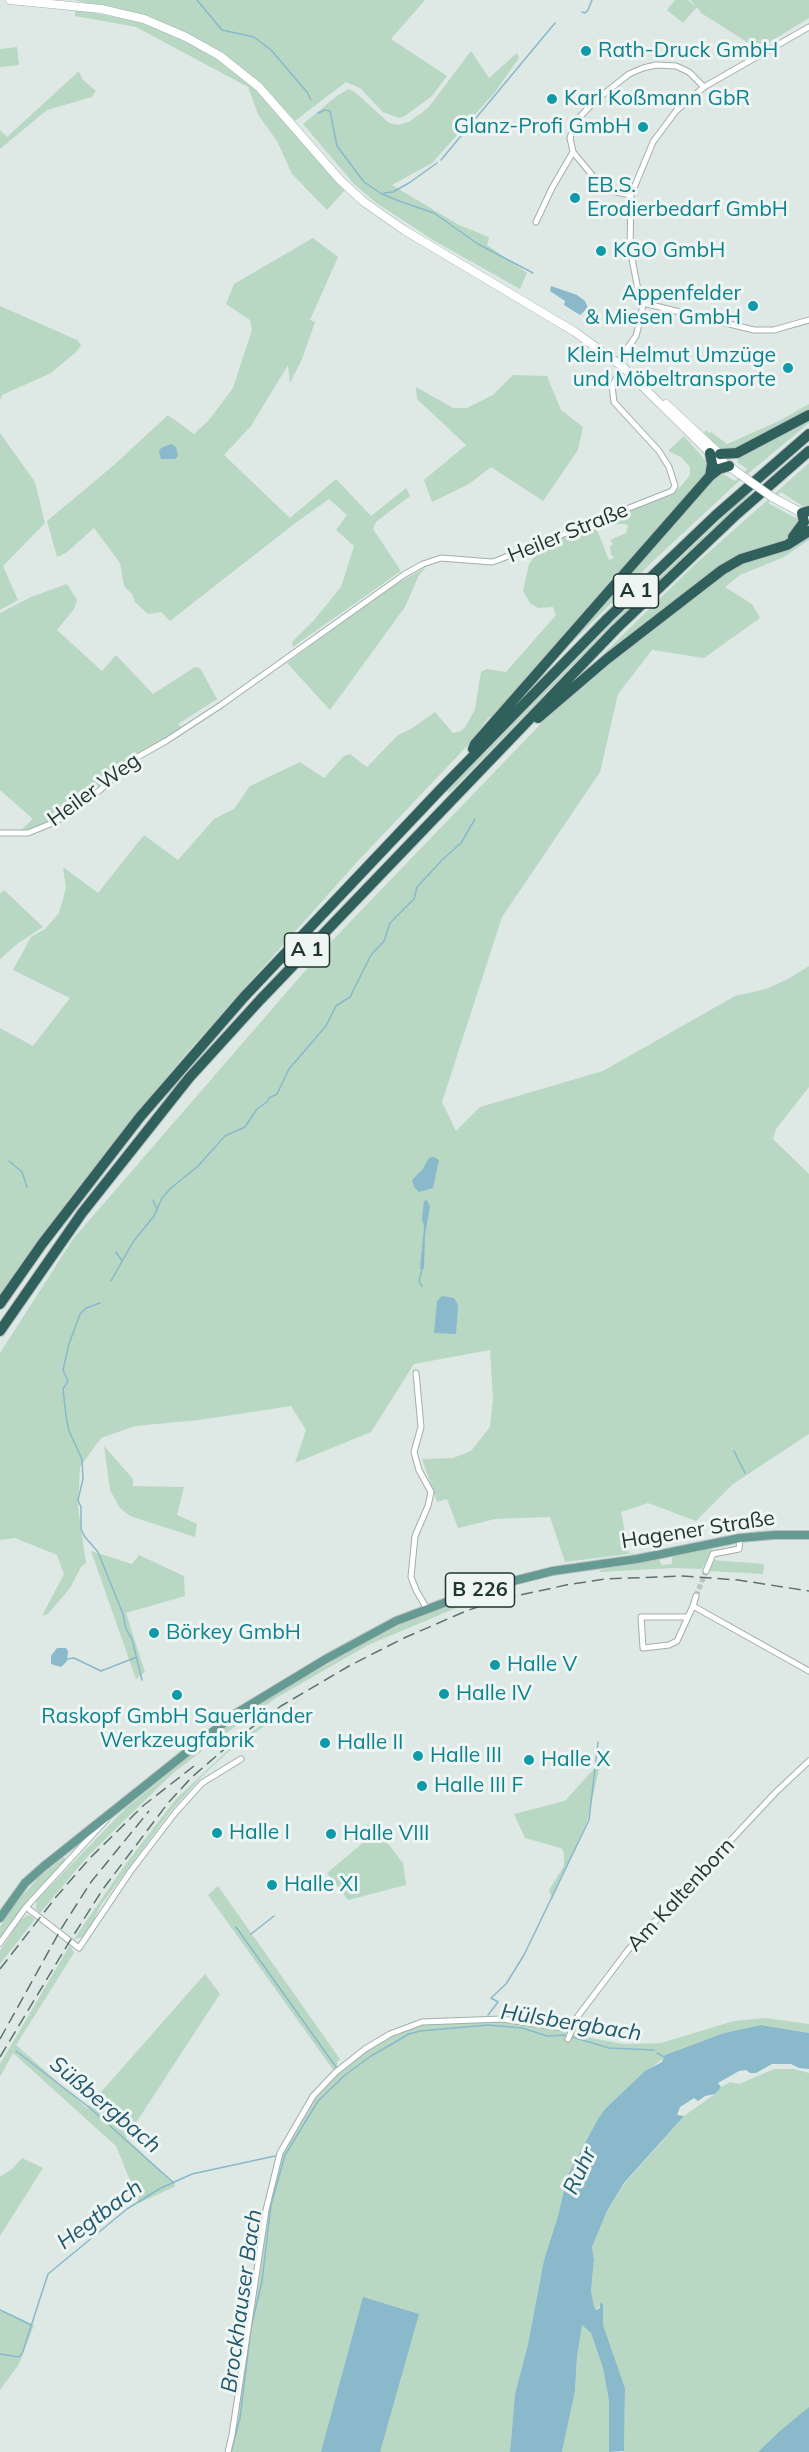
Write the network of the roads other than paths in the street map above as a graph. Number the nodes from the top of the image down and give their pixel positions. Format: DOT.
graph roads {
  1 [pos="10,0"];
  2 [pos="809,27"];
  3 [pos="704,87"];
  4 [pos="573,152"];
  5 [pos="632,195"];
  6 [pos="536,222"];
  7 [pos="643,303"];
  8 [pos="809,320"];
  9 [pos="620,365"];
  10 [pos="809,415"];
  11 [pos="809,434"];
  12 [pos="809,452"];
  13 [pos="737,453"];
  14 [pos="715,454"];
  15 [pos="734,469"];
  16 [pos="710,476"];
  17 [pos="807,514"];
  18 [pos="809,531"];
  19 [pos="776,548"];
  20 [pos="526,721"];
  21 [pos="183,730"];
  22 [pos="471,758"];
  23 [pos="0,832"];
  24 [pos="0,1304"];
  25 [pos="0,1331"];
  26 [pos="416,1373"];
  27 [pos="809,1535"];
  28 [pos="740,1538"];
  29 [pos="706,1571"];
  30 [pos="696,1596"];
  31 [pos="693,1606"];
  32 [pos="427,1609"];
  33 [pos="686,1617"];
  34 [pos="809,1671"];
  35 [pos="241,1759"];
  36 [pos="809,1761"];
  37 [pos="115,1810"];
  38 [pos="26,1907"];
  39 [pos="0,1918"];
  40 [pos="0,1943"];
  41 [pos="570,2030"];
  42 [pos="568,2039"];
  43 [pos="228,2452"];
  1 -- 9 [label="main road"];
  2 -- 3 [label="street"];
  3 -- 4 [label="street"];
  3 -- 5 [label="street"];
  4 -- 5 [label="street"];
  4 -- 6 [label="street"];
  5 -- 7 [label="street"];
  7 -- 8 [label="street"];
  7 -- 9 [label="street"];
  9 -- 14 [label="main road"];
  9 -- 21 [label="street, Heiler Straße"];
  10 -- 13 [label="highway"];
  11 -- 22 [label="highway, A 1"];
  12 -- 20 [label="highway, A 1"];
  13 -- 14 [label="highway"];
  13 -- 15 [label="highway"];
  14 -- 15 [label="main road"];
  14 -- 16 [label="highway"];
  15 -- 16 [label="highway"];
  15 -- 17 [label="main road, bridge"];
  16 -- 22 [label="highway"];
  17 -- 19 [label="highway"];
  18 -- 19 [label="highway"];
  19 -- 20 [label="highway"];
  20 -- 25 [label="highway, A 1"];
  21 -- 23 [label="street, Heiler Weg"];
  22 -- 24 [label="highway, A 1"];
  26 -- 32 [label="street"];
  27 -- 28 [label="main road, Hagener Straße / B 226"];
  28 -- 29 [label="street"];
  28 -- 32 [label="main road, Hagener Straße / B 226"];
  30 -- 31 [label="street"];
  31 -- 33 [label="street"];
  31 -- 34 [label="street"];
  32 -- 37 [label="main road, B 226"];
  33 -- 33 [label="street"];
  35 -- 38 [label="street"];
  36 -- 41 [label="street, Am Kaltenborn"];
  37 -- 38 [label="street"];
  37 -- 39 [label="main road, B 226"];
  38 -- 40 [label="street"];
  41 -- 42 [label="street, Am Kaltenborn"];
  41 -- 43 [label="street"];
}
